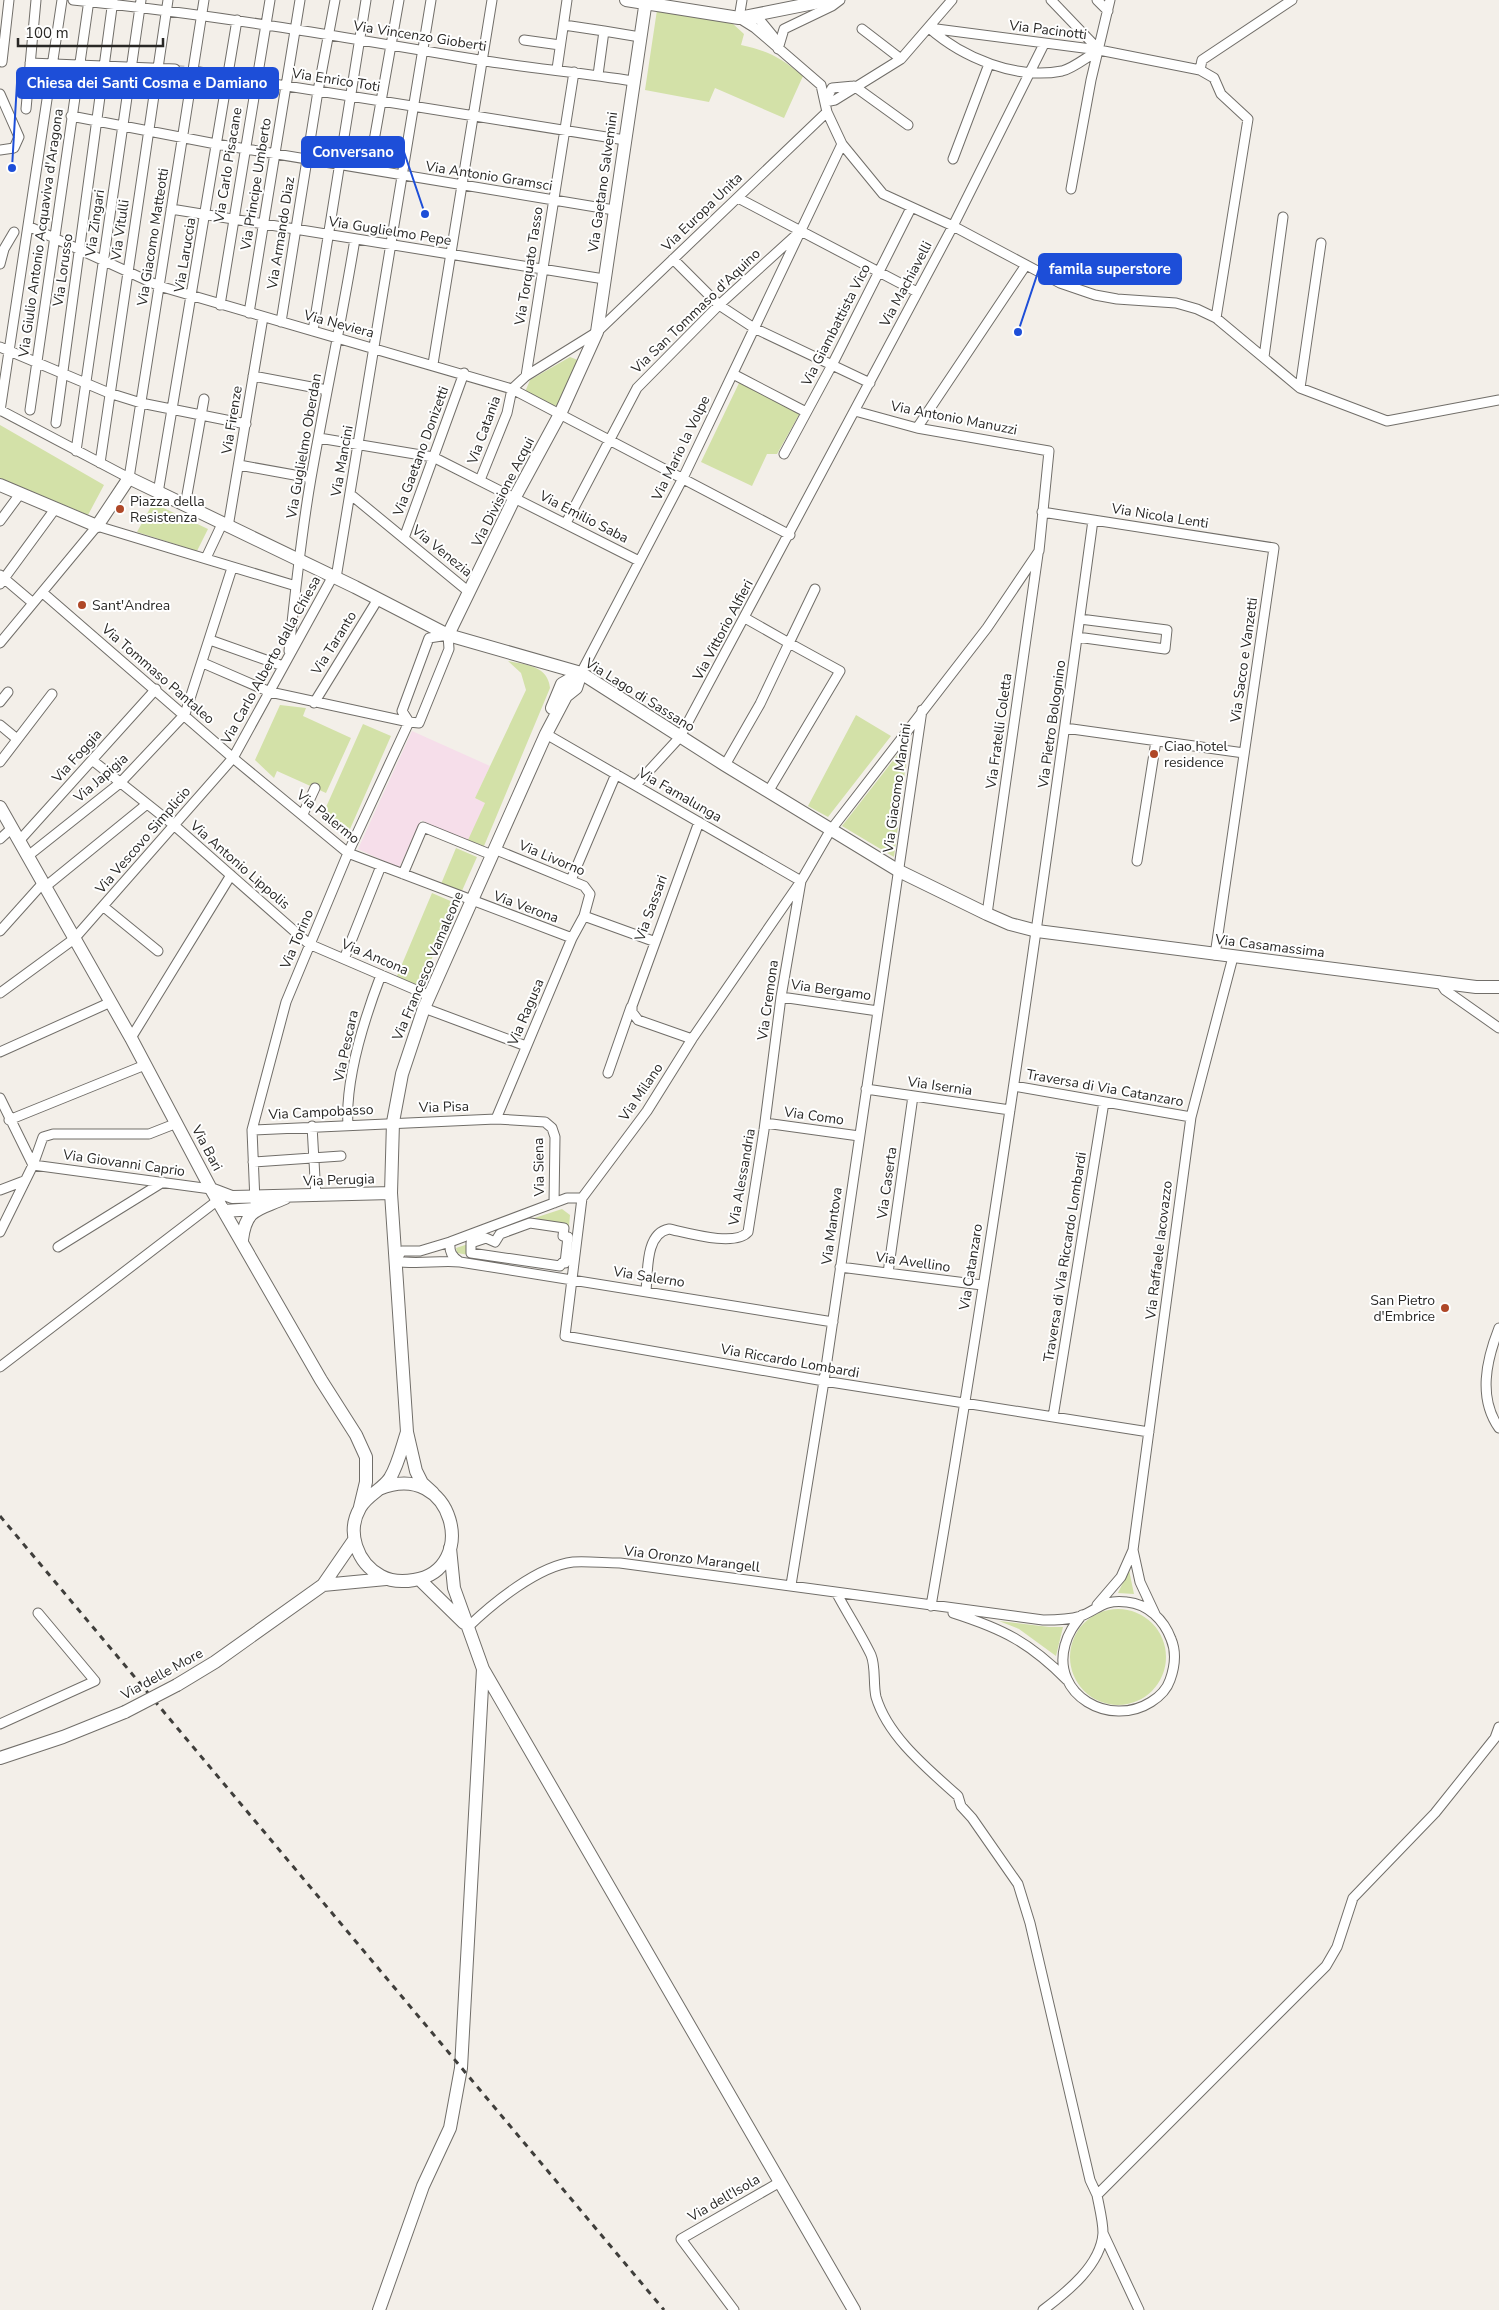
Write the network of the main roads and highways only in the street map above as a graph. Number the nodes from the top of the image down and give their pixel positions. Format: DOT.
graph roads {
  1 [pos="626,0"];
  2 [pos="830,0"];
  3 [pos="645,2"];
  4 [pos="584,363"];
  5 [pos="0,485"];
  6 [pos="448,634"];
  7 [pos="547,662"];
  8 [pos="581,673"];
  9 [pos="562,684"];
  10 [pos="546,734"];
  11 [pos="0,807"];
  12 [pos="1037,931"];
  13 [pos="1499,987"];
  14 [pos="391,1193"];
  15 [pos="218,1195"];
  16 [pos="241,1197"];
  17 [pos="255,1203"];
  18 [pos="224,1211"];
  19 [pos="242,1240"];
  20 [pos="408,1432"];
  21 [pos="379,1489"];
  22 [pos="433,1493"];
  23 [pos="360,1507"];
  24 [pos="354,1540"];
  25 [pos="450,1548"];
  26 [pos="386,1579"];
  27 [pos="419,1579"];
  28 [pos="323,1585"];
  29 [pos="468,1627"];
  30 [pos="483,1669"];
  31 [pos="0,1758"];
  32 [pos="379,2310"];
  33 [pos="854,2310"];
  1 -- 3 [label="main road"];
  2 -- 3 [label="main road"];
  3 -- 4 [label="main road, Via Gaetano Salvemini"];
  4 -- 6 [label="main road, Via Divisione Acqui"];
  5 -- 6 [label="main road, Via Lago di Sassano"];
  6 -- 7 [label="main road, Via Lago di Sassano"];
  7 -- 8 [label="main road, Via Lago di Sassano"];
  7 -- 9 [label="main road"];
  8 -- 9 [label="main road"];
  8 -- 10 [label="main road"];
  8 -- 12 [label="main road, Via Lago di Sassano"];
  9 -- 10 [label="main road"];
  10 -- 14 [label="main road, Via Francesco Vamaleone"];
  11 -- 15 [label="main road, Via Bari"];
  12 -- 13 [label="main road, Via Casamassima"];
  14 -- 17 [label="main road, Via Perugia"];
  14 -- 20 [label="main road, Via Francesco Vamaleone"];
  15 -- 16 [label="main road"];
  15 -- 18 [label="main road, Via Bari"];
  16 -- 17 [label="main road"];
  16 -- 18 [label="main road"];
  17 -- 18 [label="main road"];
  17 -- 19 [label="main road"];
  18 -- 19 [label="main road, Via Bari"];
  19 -- 23 [label="main road, Via Bari"];
  20 -- 21 [label="main road"];
  20 -- 22 [label="main road, Via Francesco Vamaleone"];
  21 -- 22 [label="main road"];
  21 -- 23 [label="main road"];
  22 -- 25 [label="main road"];
  23 -- 24 [label="main road"];
  24 -- 26 [label="main road"];
  24 -- 28 [label="main road"];
  25 -- 27 [label="main road"];
  25 -- 29 [label="main road"];
  26 -- 27 [label="main road"];
  26 -- 28 [label="main road"];
  27 -- 29 [label="main road"];
  28 -- 31 [label="main road, Via delle More, bridge"];
  29 -- 30 [label="main road"];
  30 -- 32 [label="main road"];
  30 -- 33 [label="main road"];
}
